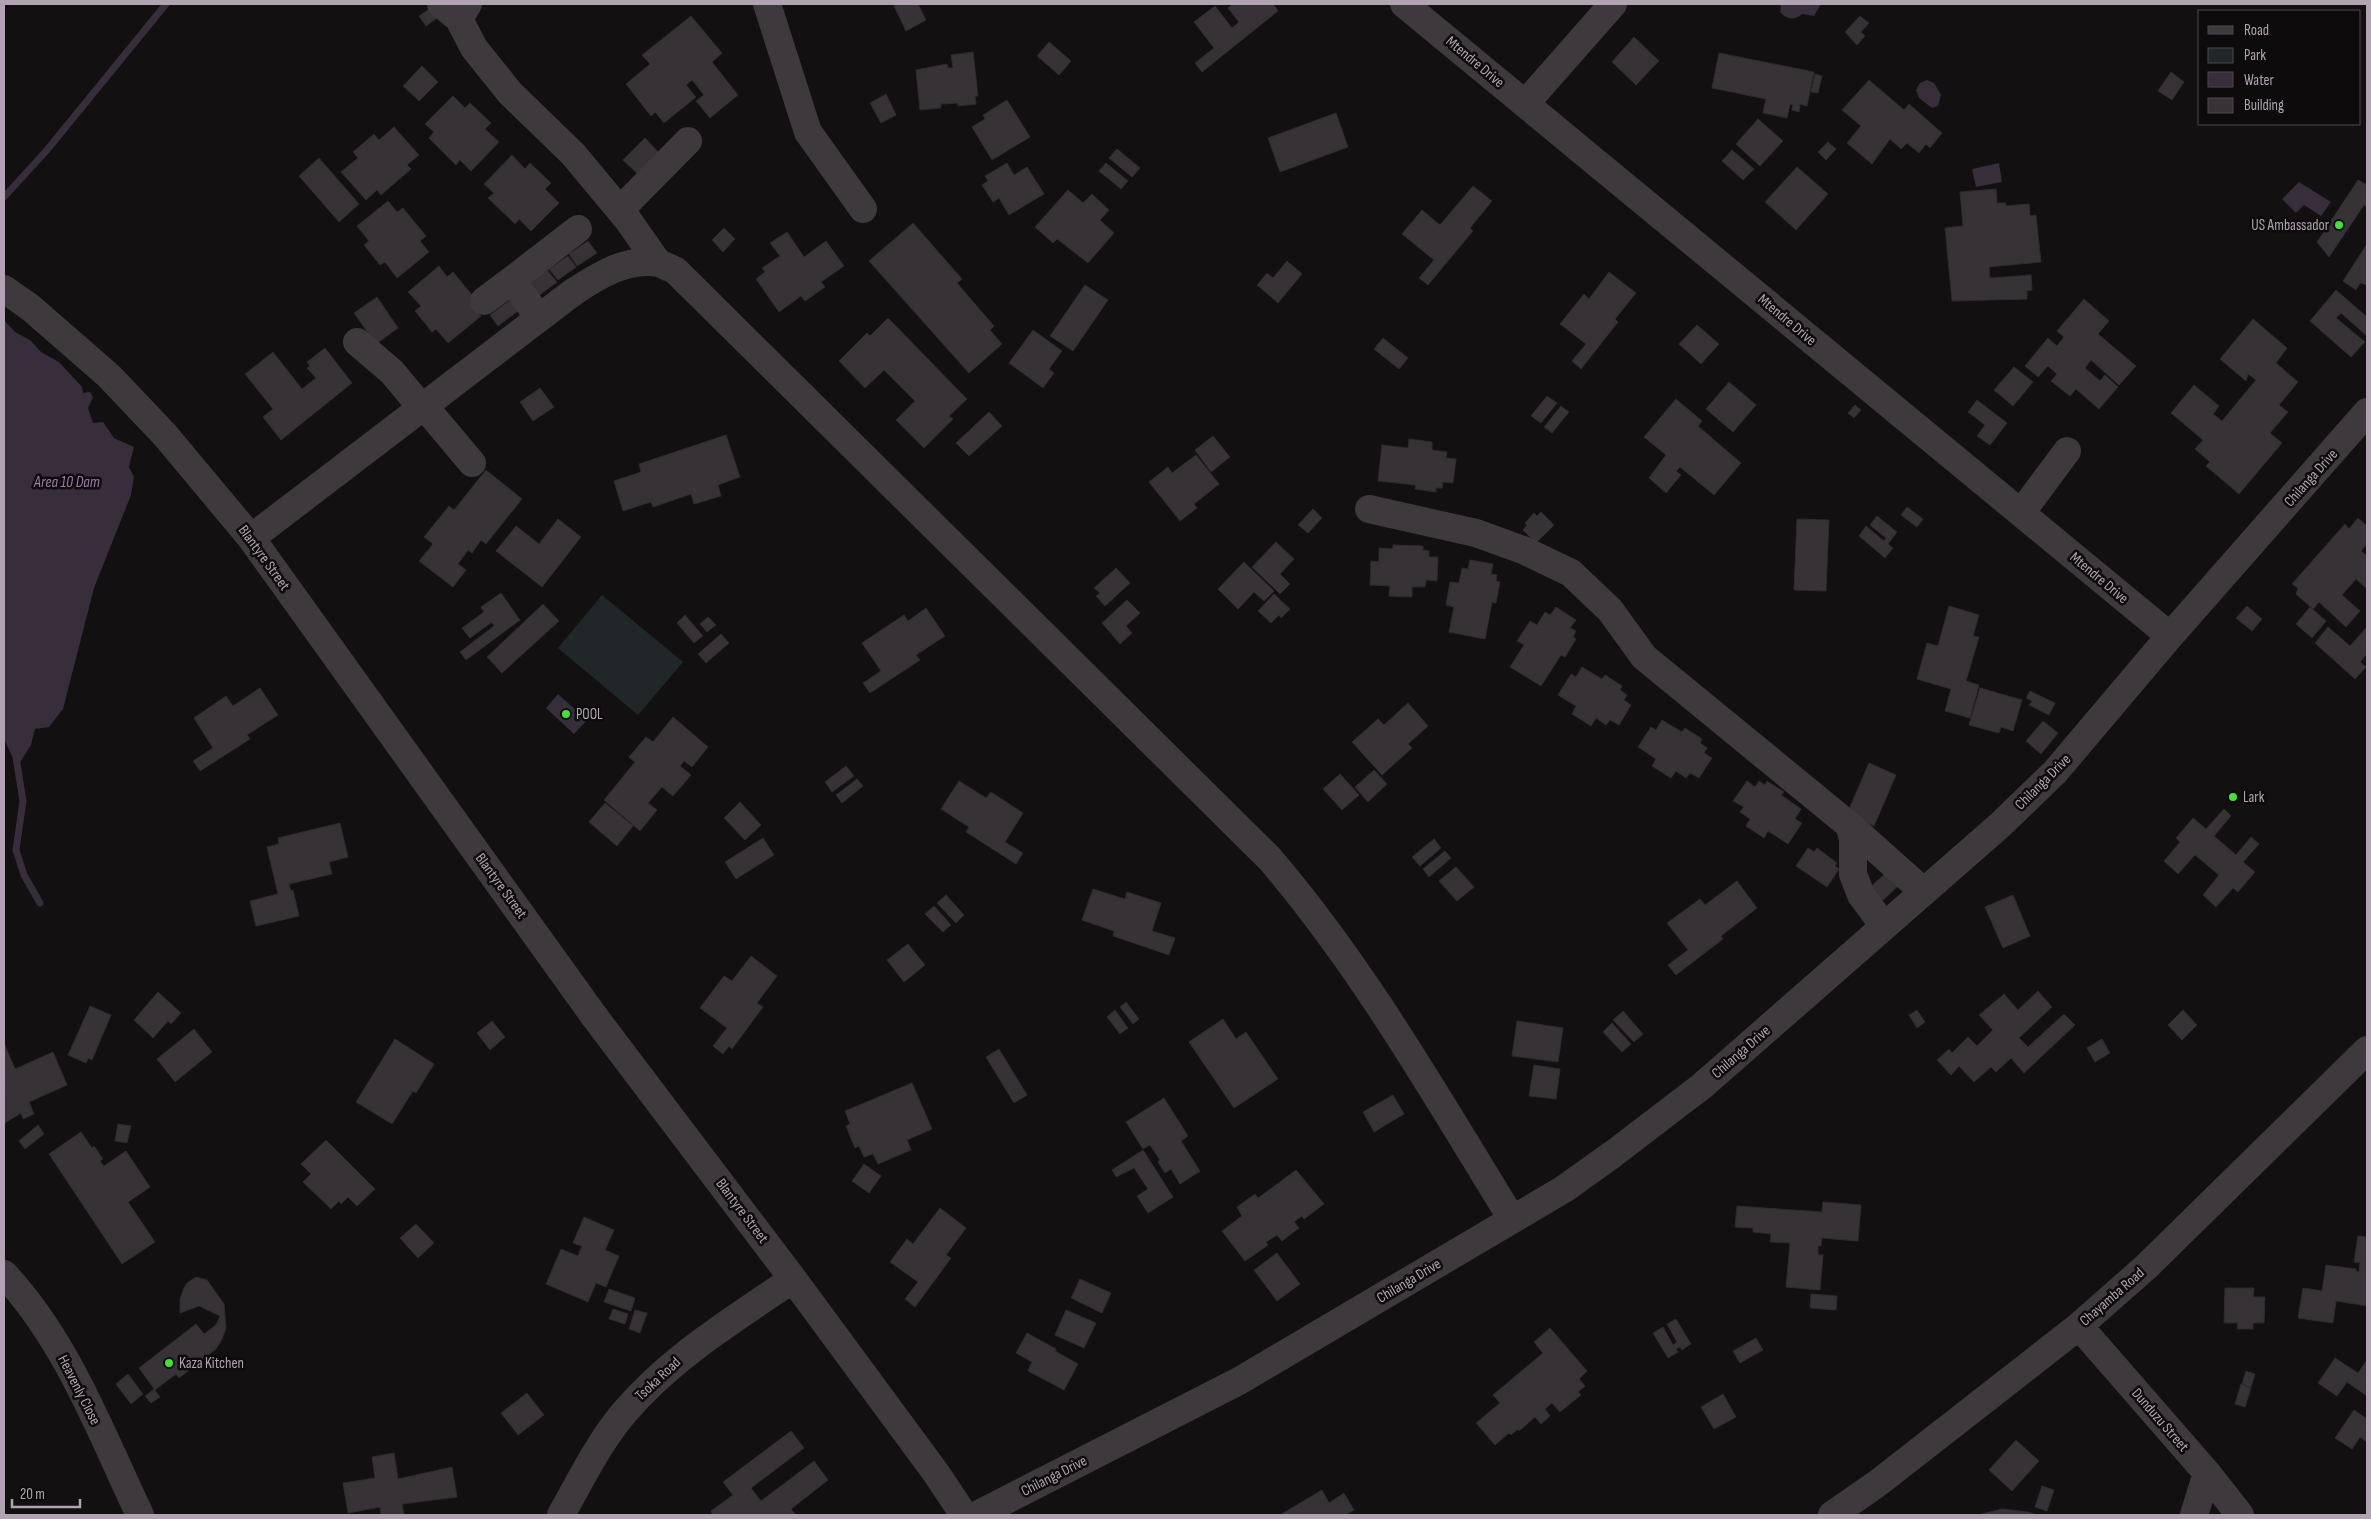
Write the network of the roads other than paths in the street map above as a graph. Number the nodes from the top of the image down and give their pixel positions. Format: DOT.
graph roads {
  1 [pos="768,4"];
  2 [pos="1613,4"];
  3 [pos="1414,7"];
  4 [pos="456,9"];
  5 [pos="1525,104"];
  6 [pos="688,141"];
  7 [pos="863,209"];
  8 [pos="620,210"];
  9 [pos="578,229"];
  10 [pos="658,263"];
  11 [pos="512,280"];
  12 [pos="4,289"];
  13 [pos="484,301"];
  14 [pos="539,318"];
  15 [pos="357,342"];
  16 [pos="423,407"];
  17 [pos="2367,412"];
  18 [pos="2067,451"];
  19 [pos="472,464"];
  20 [pos="1369,509"];
  21 [pos="2021,513"];
  22 [pos="251,538"];
  23 [pos="2170,636"];
  24 [pos="1849,825"];
  25 [pos="1923,891"];
  26 [pos="1884,926"];
  27 [pos="2367,1050"];
  28 [pos="1512,1219"];
  29 [pos="4,1274"];
  30 [pos="793,1279"];
  31 [pos="2079,1326"];
  32 [pos="2207,1474"];
  33 [pos="140,1515"];
  34 [pos="562,1515"];
  35 [pos="964,1515"];
  36 [pos="977,1515"];
  37 [pos="1832,1515"];
  38 [pos="2194,1515"];
  39 [pos="2240,1515"];
  1 -- 7 [label="street"];
  2 -- 5 [label="street"];
  3 -- 5 [label="street, Mtendre Drive"];
  4 -- 8 [label="street"];
  5 -- 21 [label="street, Mtendre Drive"];
  6 -- 8 [label="street"];
  8 -- 10 [label="street"];
  9 -- 11 [label="street"];
  10 -- 14 [label="street"];
  10 -- 28 [label="street"];
  11 -- 13 [label="street"];
  11 -- 14 [label="street"];
  12 -- 22 [label="street, Blantyre Street"];
  14 -- 16 [label="street"];
  15 -- 16 [label="street"];
  16 -- 19 [label="street"];
  16 -- 22 [label="street"];
  17 -- 23 [label="street, Chilanga Drive"];
  18 -- 21 [label="street"];
  20 -- 24 [label="street"];
  21 -- 23 [label="street, Mtendre Drive"];
  22 -- 30 [label="street, Blantyre Street"];
  23 -- 25 [label="street, Chilanga Drive"];
  24 -- 25 [label="street"];
  24 -- 26 [label="street"];
  25 -- 26 [label="street, Chilanga Drive"];
  26 -- 28 [label="street, Chilanga Drive"];
  27 -- 31 [label="street, Chayamba Road"];
  28 -- 36 [label="street, Chilanga Drive"];
  29 -- 33 [label="street, Heavenly Close"];
  30 -- 34 [label="street, Tsoka Road"];
  30 -- 35 [label="street, Blantyre Street"];
  31 -- 32 [label="street, Dunduzu Street"];
  31 -- 37 [label="street, Chayamba Road"];
  32 -- 38 [label="street"];
  32 -- 39 [label="street, Dunduzu Street"];
}
